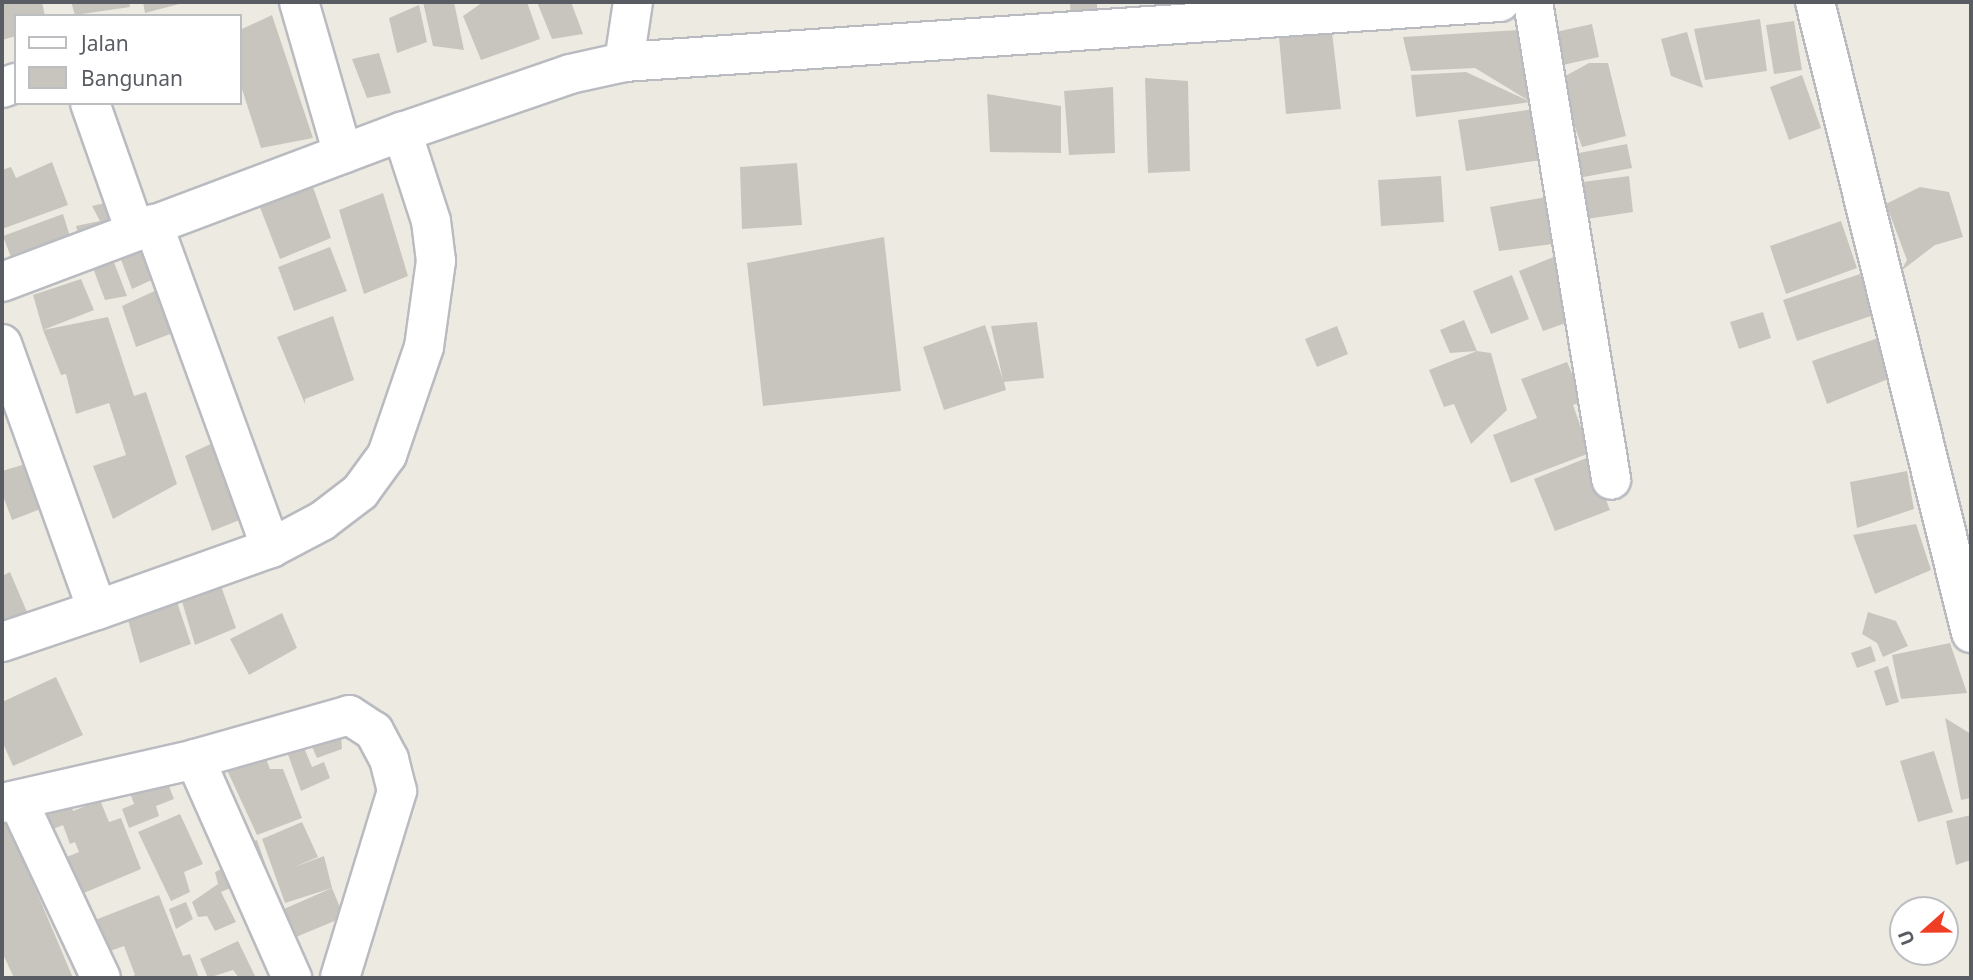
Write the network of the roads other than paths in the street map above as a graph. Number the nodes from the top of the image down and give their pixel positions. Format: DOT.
graph roads {
  1 [pos="299,2"];
  2 [pos="633,2"];
  3 [pos="1500,2"];
  4 [pos="1533,2"];
  5 [pos="1815,2"];
  6 [pos="624,62"];
  7 [pos="91,105"];
  8 [pos="402,132"];
  9 [pos="342,154"];
  10 [pos="144,228"];
  11 [pos="2,282"];
  12 [pos="2,344"];
  13 [pos="1611,480"];
  14 [pos="271,548"];
  15 [pos="97,610"];
  16 [pos="1971,633"];
  17 [pos="2,642"];
  18 [pos="195,759"];
  19 [pos="10,802"];
  20 [pos="101,978"];
  21 [pos="292,978"];
  22 [pos="340,978"];
  1 -- 9 [label="street"];
  2 -- 6 [label="street"];
  3 -- 6 [label="street"];
  4 -- 13 [label="street"];
  5 -- 16 [label="street"];
  6 -- 8 [label="street"];
  7 -- 10 [label="street"];
  8 -- 9 [label="street"];
  8 -- 14 [label="street"];
  9 -- 10 [label="street"];
  10 -- 11 [label="street"];
  10 -- 14 [label="street"];
  12 -- 15 [label="street"];
  14 -- 15 [label="street"];
  15 -- 17 [label="street"];
  18 -- 19 [label="street"];
  18 -- 21 [label="street"];
  18 -- 22 [label="street"];
  19 -- 20 [label="street"];
}
